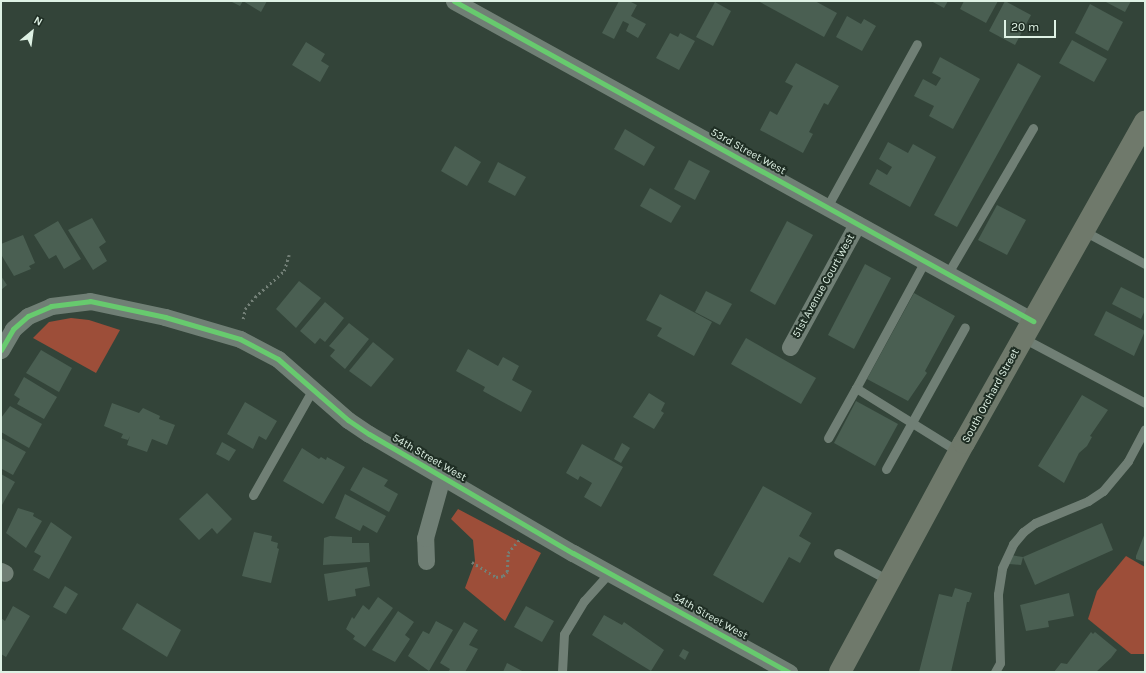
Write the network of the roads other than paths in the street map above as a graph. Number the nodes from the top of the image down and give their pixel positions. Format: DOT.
graph roads {
  1 [pos="454,1"];
  2 [pos="917,44"];
  3 [pos="1145,122"];
  4 [pos="1033,128"];
  5 [pos="827,207"];
  6 [pos="857,224"];
  7 [pos="1084,231"];
  8 [pos="925,261"];
  9 [pos="1145,264"];
  10 [pos="948,274"];
  11 [pos="965,327"];
  12 [pos="1028,329"];
  13 [pos="790,347"];
  14 [pos="1,350"];
  15 [pos="856,388"];
  16 [pos="313,389"];
  17 [pos="1145,403"];
  18 [pos="911,423"];
  19 [pos="1145,429"];
  20 [pos="828,438"];
  21 [pos="959,452"];
  22 [pos="886,468"];
  23 [pos="442,478"];
  24 [pos="253,495"];
  25 [pos="838,553"];
  26 [pos="426,561"];
  27 [pos="609,573"];
  28 [pos="890,581"];
  29 [pos="562,672"];
  30 [pos="789,672"];
  31 [pos="840,672"];
  32 [pos="995,672"];
  1 -- 5 [label="street, 53rd Street West"];
  2 -- 5 [label="lane"];
  3 -- 7 [label="main road, South Orchard Street"];
  4 -- 10 [label="lane"];
  5 -- 6 [label="street, 53rd Street West"];
  6 -- 8 [label="street, 53rd Street West"];
  6 -- 13 [label="street, 51st Avenue Court West"];
  7 -- 9 [label="lane"];
  7 -- 12 [label="main road, South Orchard Street"];
  8 -- 10 [label="street, 53rd Street West"];
  8 -- 15 [label="lane"];
  10 -- 12 [label="street, 53rd Street West"];
  11 -- 18 [label="lane"];
  12 -- 17 [label="lane"];
  12 -- 21 [label="main road, South Orchard Street"];
  14 -- 16 [label="street, 54th Street West"];
  15 -- 18 [label="lane"];
  15 -- 20 [label="lane"];
  16 -- 23 [label="street, 54th Street West"];
  16 -- 24 [label="lane"];
  18 -- 21 [label="lane"];
  18 -- 22 [label="lane"];
  19 -- 32 [label="lane"];
  21 -- 28 [label="main road, South Orchard Street"];
  23 -- 26 [label="street"];
  23 -- 27 [label="street, 54th Street West"];
  25 -- 28 [label="lane"];
  27 -- 29 [label="lane"];
  27 -- 30 [label="street, 54th Street West"];
  28 -- 31 [label="main road, South Orchard Street"];
}
